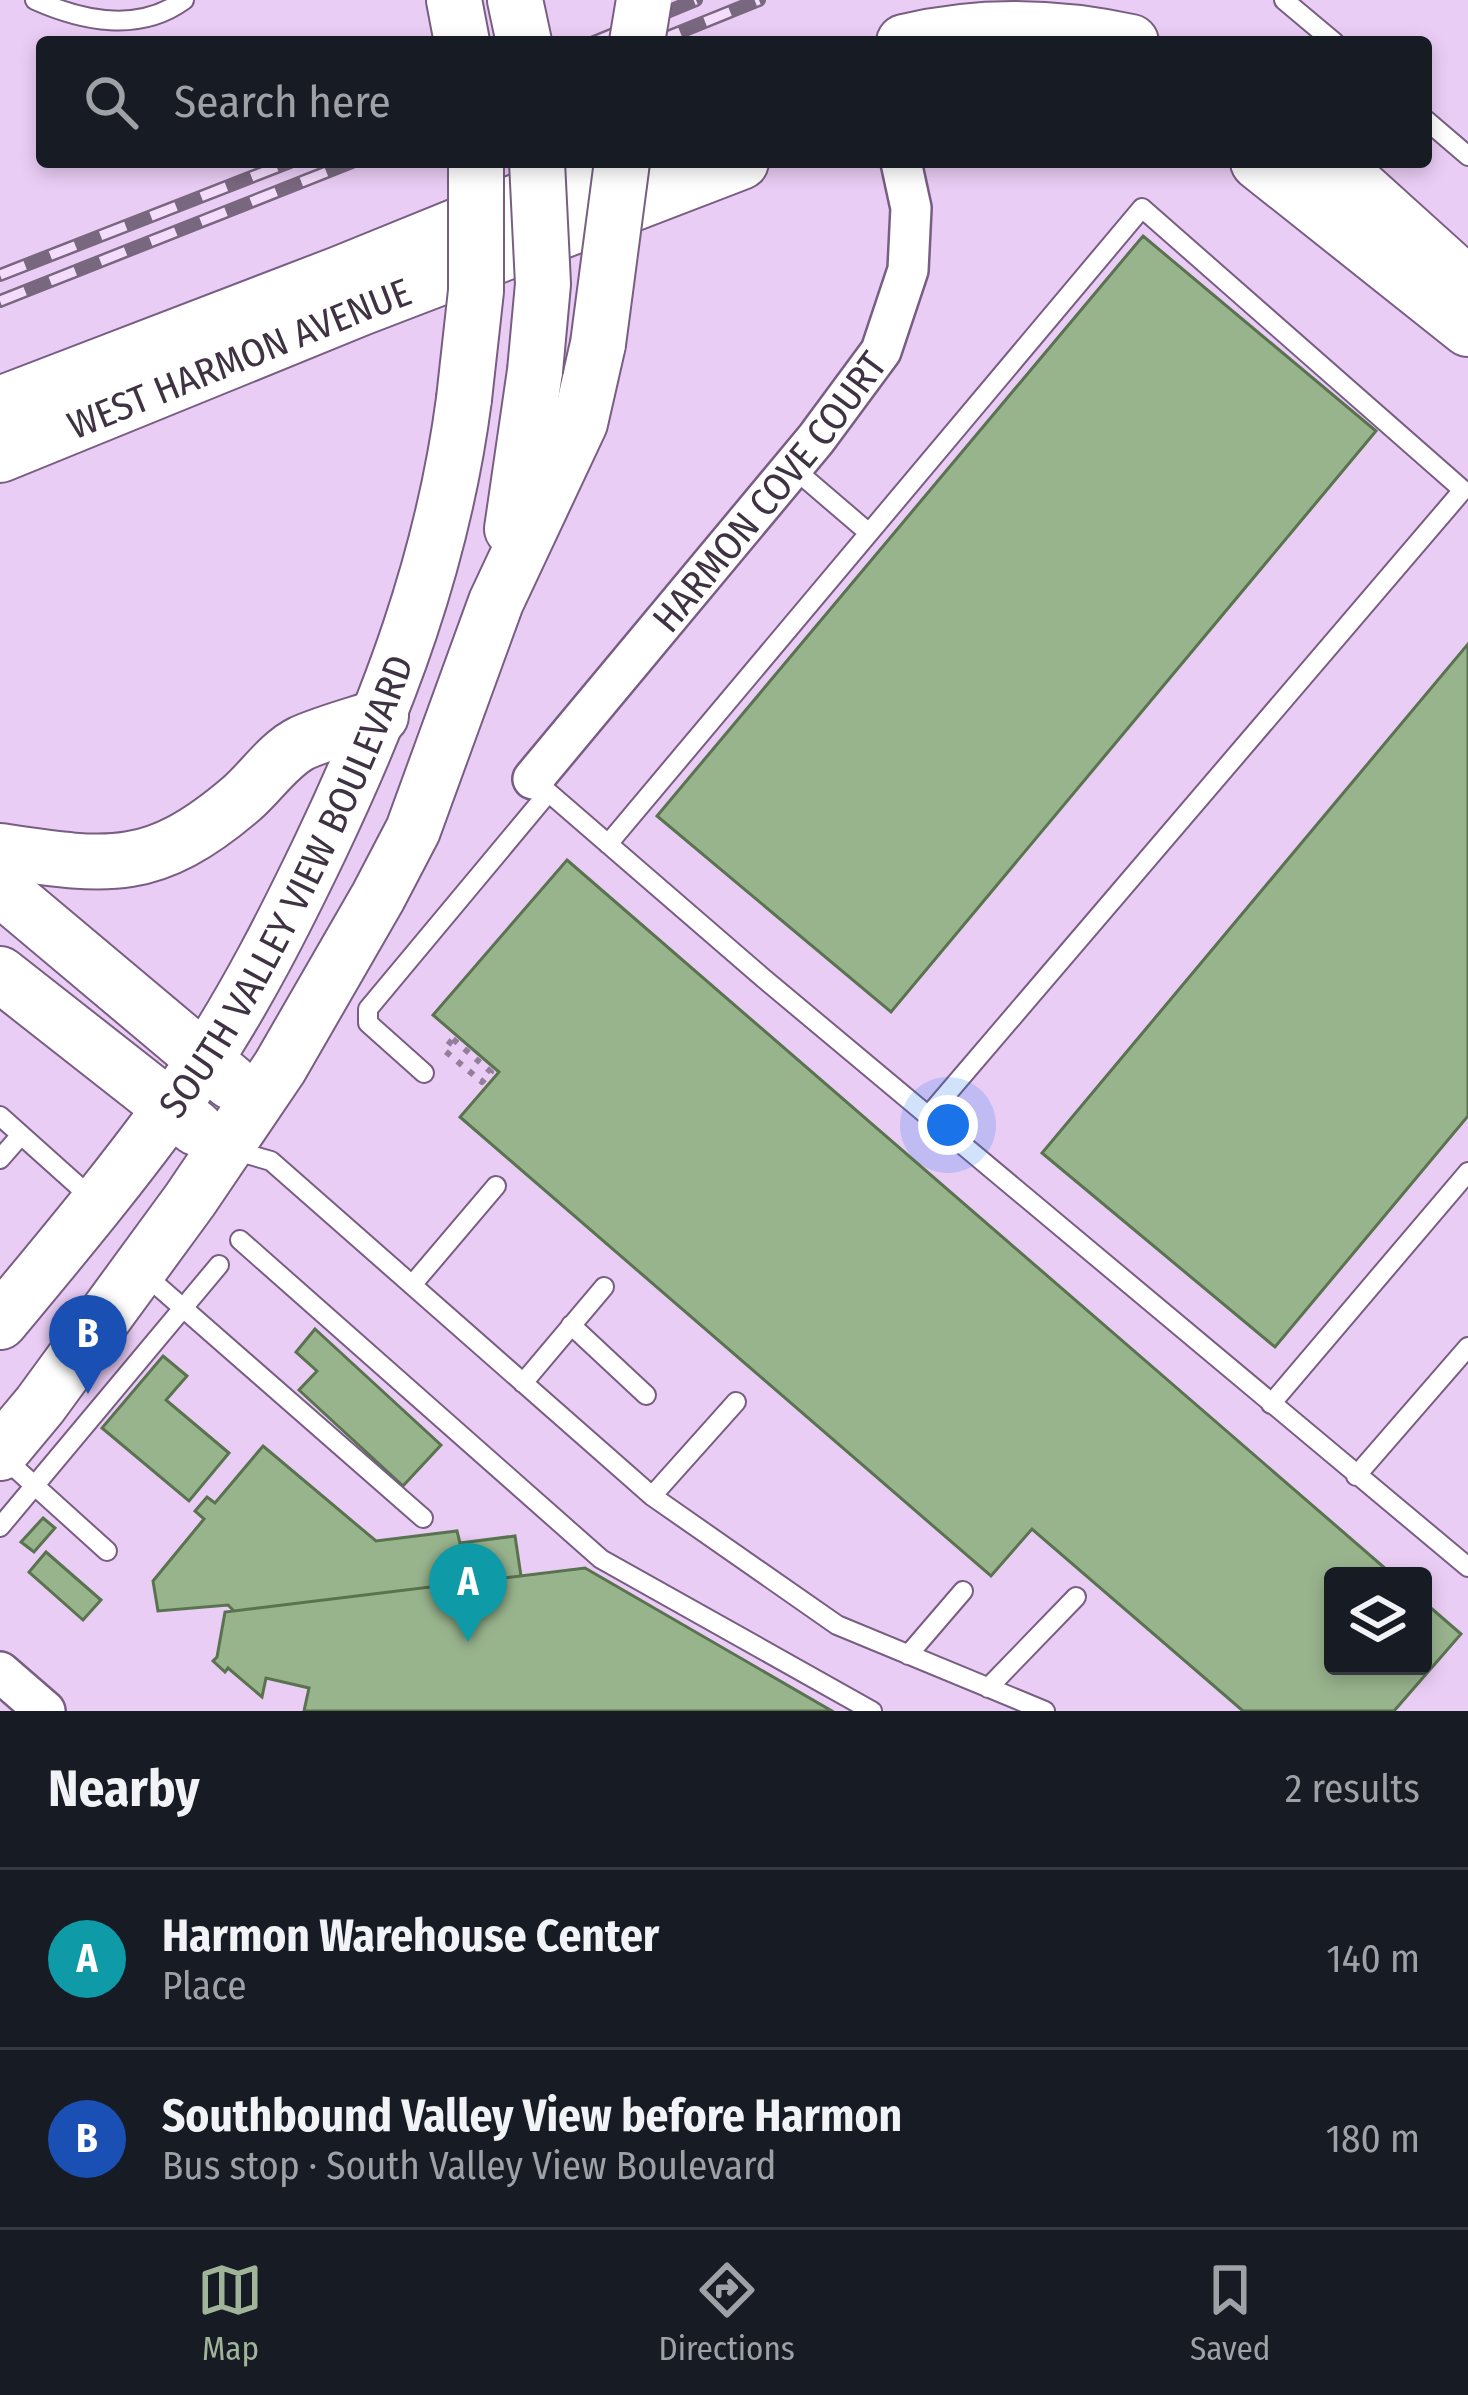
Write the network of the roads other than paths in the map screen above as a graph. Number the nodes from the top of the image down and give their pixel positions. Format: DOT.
graph roads {
  1 [pos="35,0"];
  2 [pos="184,0"];
  3 [pos="454,0"];
  4 [pos="515,0"];
  5 [pos="644,0"];
  6 [pos="1284,0"];
  7 [pos="461,36"];
  8 [pos="523,36"];
  9 [pos="638,36"];
  10 [pos="939,36"];
  11 [pos="1085,36"];
  12 [pos="1327,36"];
  13 [pos="1432,126"];
  14 [pos="1468,156"];
  15 [pos="476,168"];
  16 [pos="537,168"];
  17 [pos="603,168"];
  18 [pos="617,168"];
  19 [pos="725,168"];
  20 [pos="902,168"];
  21 [pos="1267,168"];
  22 [pos="1338,168"];
  23 [pos="1460,291"];
  24 [pos="464,400"];
  25 [pos="0,404"];
  26 [pos="0,455"];
  27 [pos="792,467"];
  28 [pos="1466,490"];
  29 [pos="869,533"];
  30 [pos="496,602"];
  31 [pos="381,716"];
  32 [pos="540,786"];
  33 [pos="608,844"];
  34 [pos="0,851"];
  35 [pos="0,888"];
  36 [pos="0,974"];
  37 [pos="203,1061"];
  38 [pos="424,1073"];
  39 [pos="169,1109"];
  40 [pos="0,1116"];
  41 [pos="928,1116"];
  42 [pos="256,1134"];
  43 [pos="21,1135"];
  44 [pos="0,1159"];
  45 [pos="1468,1172"];
  46 [pos="496,1186"];
  47 [pos="99,1204"];
  48 [pos="240,1240"];
  49 [pos="220,1265"];
  50 [pos="139,1270"];
  51 [pos="412,1285"];
  52 [pos="604,1287"];
  53 [pos="183,1308"];
  54 [pos="0,1322"];
  55 [pos="571,1325"];
  56 [pos="1468,1347"];
  57 [pos="523,1384"];
  58 [pos="646,1395"];
  59 [pos="736,1402"];
  60 [pos="1270,1404"];
  61 [pos="12,1464"];
  62 [pos="1357,1476"];
  63 [pos="652,1496"];
  64 [pos="423,1518"];
  65 [pos="0,1526"];
  66 [pos="107,1551"];
  67 [pos="1468,1567"];
  68 [pos="963,1591"];
  69 [pos="1076,1597"];
  70 [pos="908,1655"];
  71 [pos="0,1672"];
  72 [pos="988,1688"];
  73 [pos="45,1711"];
  74 [pos="872,1711"];
  75 [pos="1045,1711"];
  1 -- 2 [label="lane"];
  3 -- 7 [label="main road"];
  4 -- 8 [label="main road"];
  5 -- 9 [label="main road, bridge"];
  6 -- 12 [label="lane"];
  10 -- 11 [label="main road"];
  13 -- 14 [label="lane"];
  15 -- 24 [label="main road, WEST HARMON AVENUE, bridge"];
  16 -- 30 [label="main road, bridge"];
  17 -- 25 [label="main road, WEST HARMON AVENUE"];
  18 -- 30 [label="main road, bridge"];
  19 -- 26 [label="main road, WEST HARMON AVENUE"];
  20 -- 27 [label="street, HARMON COVE COURT"];
  21 -- 23 [label="main road"];
  22 -- 23 [label="main road"];
  24 -- 31 [label="main road, SOUTH VALLEY VIEW BOULEVARD"];
  27 -- 29 [label="lane"];
  27 -- 32 [label="street, HARMON COVE COURT"];
  28 -- 29 [label="lane"];
  28 -- 41 [label="lane"];
  29 -- 33 [label="lane"];
  30 -- 42 [label="main road, SOUTH VALLEY VIEW BOULEVARD"];
  31 -- 34 [label="main road"];
  31 -- 37 [label="main road, SOUTH VALLEY VIEW BOULEVARD"];
  32 -- 33 [label="lane"];
  32 -- 38 [label="lane"];
  33 -- 41 [label="lane"];
  35 -- 37 [label="main road"];
  36 -- 39 [label="main road"];
  37 -- 39 [label="main road, SOUTH VALLEY VIEW BOULEVARD"];
  37 -- 42 [label="main road"];
  39 -- 42 [label="main road"];
  39 -- 47 [label="main road, SOUTH VALLEY VIEW BOULEVARD"];
  40 -- 43 [label="lane"];
  41 -- 60 [label="lane"];
  42 -- 50 [label="main road, SOUTH VALLEY VIEW BOULEVARD"];
  42 -- 51 [label="lane"];
  43 -- 44 [label="lane"];
  43 -- 47 [label="lane"];
  45 -- 60 [label="lane"];
  46 -- 51 [label="lane"];
  47 -- 54 [label="main road, SOUTH VALLEY VIEW BOULEVARD"];
  48 -- 74 [label="lane"];
  49 -- 53 [label="lane"];
  50 -- 53 [label="lane"];
  50 -- 61 [label="main road, SOUTH VALLEY VIEW BOULEVARD"];
  51 -- 57 [label="lane"];
  52 -- 55 [label="lane"];
  53 -- 61 [label="lane"];
  53 -- 64 [label="lane"];
  55 -- 57 [label="lane"];
  55 -- 58 [label="lane"];
  56 -- 62 [label="lane"];
  57 -- 63 [label="lane"];
  59 -- 63 [label="lane"];
  60 -- 62 [label="lane"];
  61 -- 65 [label="lane"];
  61 -- 66 [label="lane"];
  62 -- 67 [label="lane"];
  63 -- 70 [label="lane"];
  68 -- 70 [label="lane"];
  69 -- 72 [label="lane"];
  70 -- 72 [label="lane"];
  71 -- 73 [label="street"];
  72 -- 75 [label="lane"];
}
